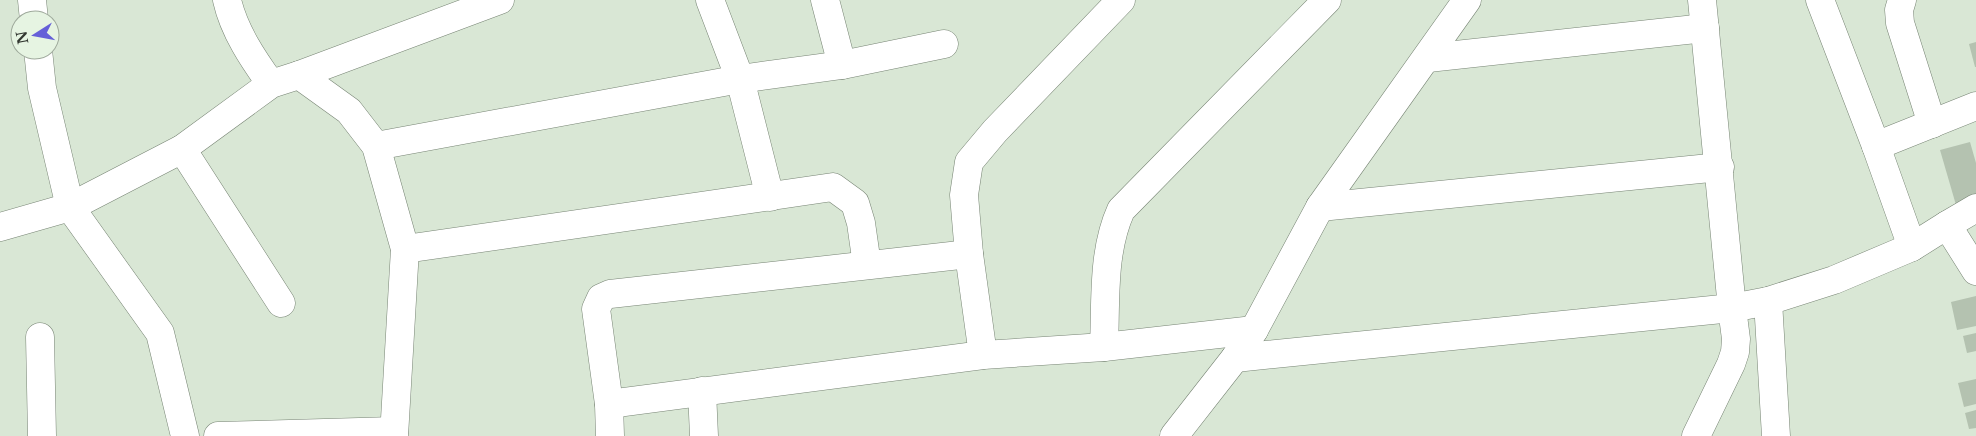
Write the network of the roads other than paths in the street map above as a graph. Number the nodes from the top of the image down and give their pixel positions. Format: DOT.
graph roads {
  1 [pos="227,0"];
  2 [pos="500,0"];
  3 [pos="710,0"];
  4 [pos="825,0"];
  5 [pos="1121,0"];
  6 [pos="1327,0"];
  7 [pos="1468,0"];
  8 [pos="1702,0"];
  9 [pos="1820,0"];
  10 [pos="1902,0"];
  11 [pos="1705,28"];
  12 [pos="944,44"];
  13 [pos="1428,58"];
  14 [pos="39,60"];
  15 [pos="842,65"];
  16 [pos="299,75"];
  17 [pos="740,78"];
  18 [pos="271,84"];
  19 [pos="1976,106"];
  20 [pos="1932,124"];
  21 [pos="376,146"];
  22 [pos="1876,146"];
  23 [pos="182,149"];
  24 [pos="1720,167"];
  25 [pos="770,197"];
  26 [pos="1320,207"];
  27 [pos="70,208"];
  28 [pos="1976,208"];
  29 [pos="1947,225"];
  30 [pos="0,227"];
  31 [pos="1912,247"];
  32 [pos="405,249"];
  33 [pos="969,254"];
  34 [pos="867,265"];
  35 [pos="1976,271"];
  36 [pos="1768,301"];
  37 [pos="281,303"];
  38 [pos="1732,308"];
  39 [pos="1254,330"];
  40 [pos="40,337"];
  41 [pos="1104,347"];
  42 [pos="983,355"];
  43 [pos="1236,358"];
  44 [pos="702,391"];
  45 [pos="609,404"];
  46 [pos="394,433"];
  47 [pos="42,436"];
  48 [pos="185,436"];
  49 [pos="218,436"];
  50 [pos="610,436"];
  51 [pos="704,436"];
  52 [pos="1174,436"];
  53 [pos="1696,436"];
  54 [pos="1776,436"];
  1 -- 18 [label="street"];
  2 -- 16 [label="street"];
  3 -- 17 [label="street"];
  4 -- 15 [label="street"];
  5 -- 33 [label="street"];
  6 -- 41 [label="street"];
  7 -- 13 [label="street"];
  8 -- 11 [label="street"];
  9 -- 22 [label="street"];
  10 -- 20 [label="street"];
  11 -- 13 [label="street"];
  11 -- 24 [label="street"];
  12 -- 15 [label="street"];
  13 -- 26 [label="street"];
  14 -- 27 [label="street"];
  15 -- 17 [label="street"];
  16 -- 18 [label="street"];
  16 -- 21 [label="street"];
  17 -- 21 [label="street"];
  17 -- 25 [label="street"];
  18 -- 23 [label="street"];
  19 -- 20 [label="street"];
  20 -- 22 [label="street"];
  21 -- 32 [label="street"];
  22 -- 31 [label="street"];
  23 -- 27 [label="street"];
  23 -- 37 [label="street"];
  24 -- 26 [label="street"];
  24 -- 38 [label="street"];
  25 -- 32 [label="street"];
  25 -- 34 [label="street"];
  26 -- 39 [label="street"];
  27 -- 30 [label="street"];
  27 -- 48 [label="street"];
  28 -- 29 [label="street"];
  29 -- 31 [label="street"];
  29 -- 35 [label="street"];
  31 -- 36 [label="street"];
  32 -- 46 [label="street"];
  33 -- 34 [label="street"];
  33 -- 42 [label="street"];
  34 -- 45 [label="street"];
  36 -- 38 [label="street"];
  36 -- 54 [label="street"];
  38 -- 43 [label="street"];
  38 -- 53 [label="street"];
  39 -- 41 [label="street"];
  39 -- 43 [label="street"];
  40 -- 47 [label="street"];
  41 -- 42 [label="street"];
  42 -- 44 [label="street"];
  43 -- 52 [label="street"];
  44 -- 45 [label="street"];
  44 -- 51 [label="street"];
  45 -- 50 [label="street"];
  46 -- 49 [label="street"];
}
